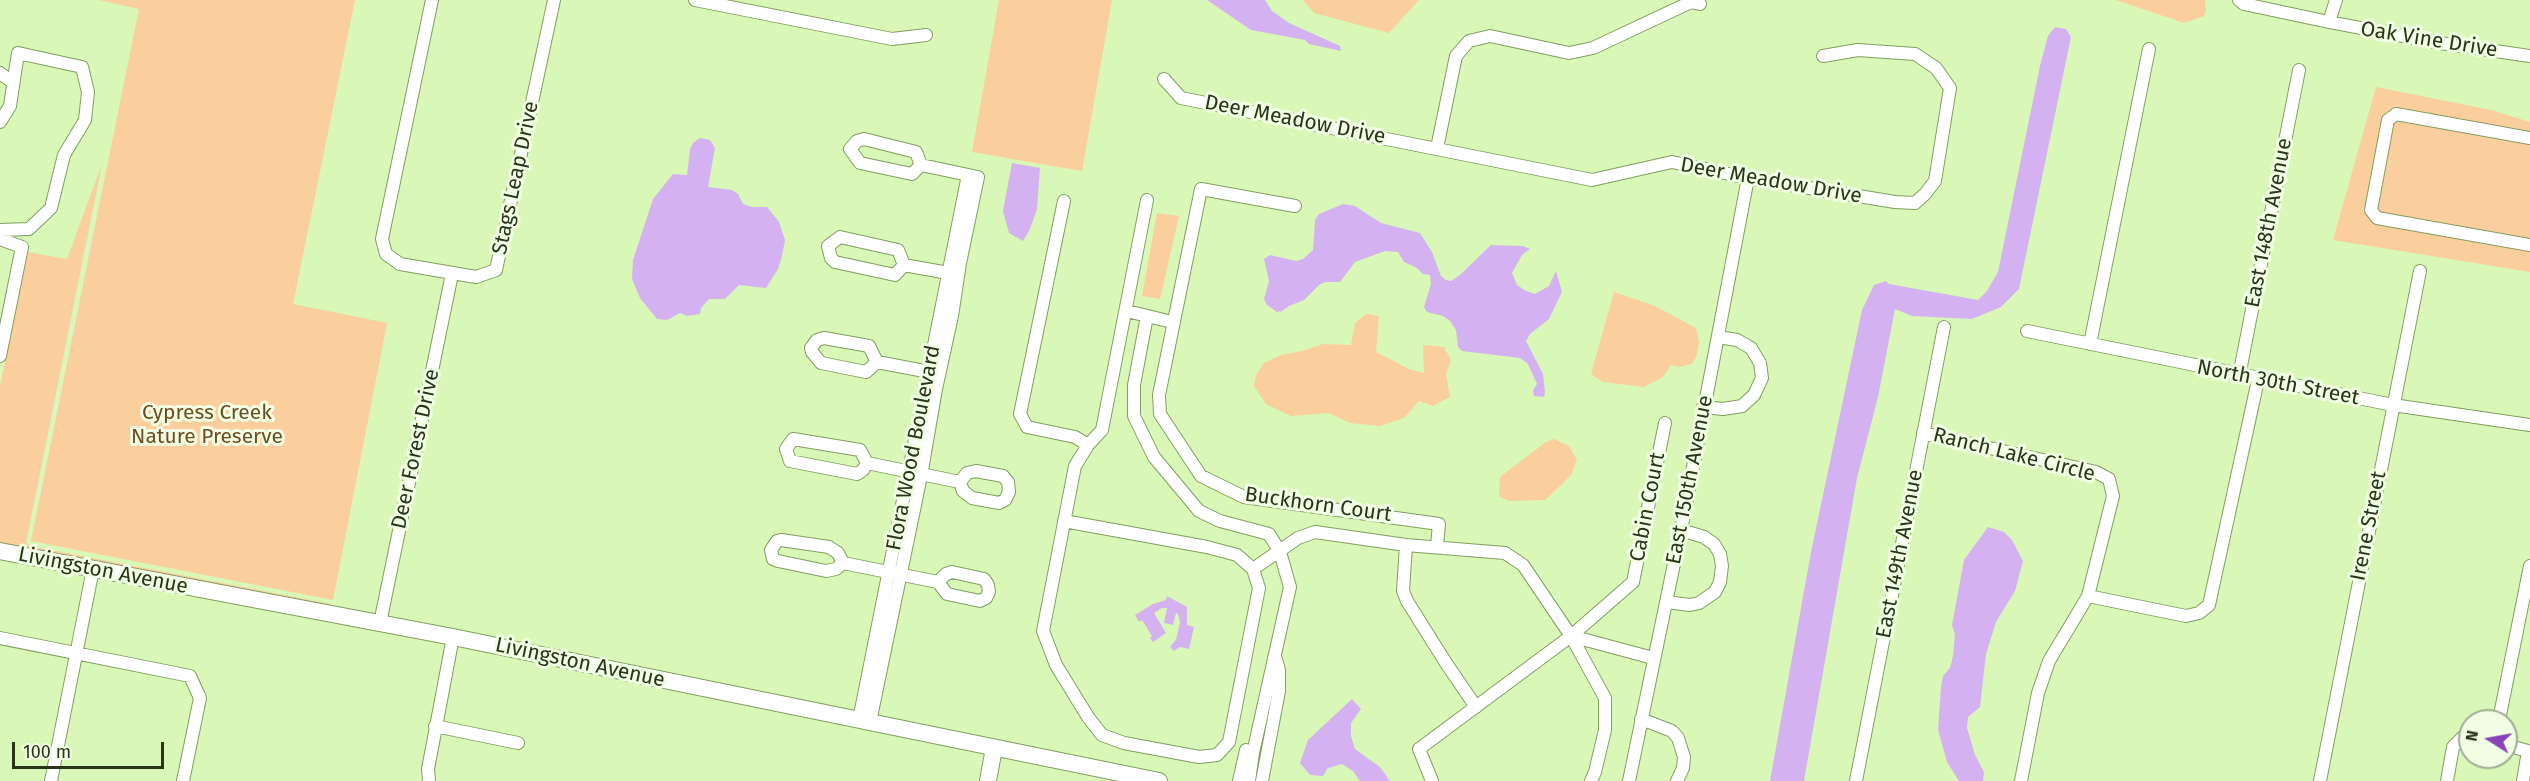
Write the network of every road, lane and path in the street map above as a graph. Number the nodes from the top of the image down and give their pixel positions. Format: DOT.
graph roads {
  1 [pos="432,0"];
  2 [pos="554,0"];
  3 [pos="695,0"];
  4 [pos="2239,0"];
  5 [pos="2336,0"];
  6 [pos="1700,4"];
  7 [pos="2329,22"];
  8 [pos="926,35"];
  9 [pos="2149,49"];
  10 [pos="2530,54"];
  11 [pos="1823,56"];
  12 [pos="2299,70"];
  13 [pos="0,73"];
  14 [pos="1164,79"];
  15 [pos="12,82"];
  16 [pos="0,122"];
  17 [pos="2530,138"];
  18 [pos="1437,148"];
  19 [pos="921,165"];
  20 [pos="1748,178"];
  21 [pos="1147,200"];
  22 [pos="1064,201"];
  23 [pos="1295,206"];
  24 [pos="0,230"];
  25 [pos="0,239"];
  26 [pos="2530,245"];
  27 [pos="904,265"];
  28 [pos="2420,271"];
  29 [pos="452,274"];
  30 [pos="953,274"];
  31 [pos="1127,311"];
  32 [pos="1147,316"];
  33 [pos="1172,322"];
  34 [pos="1944,327"];
  35 [pos="2027,331"];
  36 [pos="1718,337"];
  37 [pos="2090,344"];
  38 [pos="0,356"];
  39 [pos="877,362"];
  40 [pos="933,372"];
  41 [pos="2239,376"];
  42 [pos="2258,380"];
  43 [pos="2392,405"];
  44 [pos="1703,407"];
  45 [pos="1665,423"];
  46 [pos="2530,425"];
  47 [pos="1923,432"];
  48 [pos="1088,445"];
  49 [pos="867,463"];
  50 [pos="915,474"];
  51 [pos="960,483"];
  52 [pos="1064,521"];
  53 [pos="1681,530"];
  54 [pos="1406,544"];
  55 [pos="1437,546"];
  56 [pos="0,551"];
  57 [pos="1280,552"];
  58 [pos="843,563"];
  59 [pos="2530,566"];
  60 [pos="93,569"];
  61 [pos="1253,569"];
  62 [pos="895,574"];
  63 [pos="938,582"];
  64 [pos="2088,596"];
  65 [pos="1666,602"];
  66 [pos="380,623"];
  67 [pos="1571,636"];
  68 [pos="453,637"];
  69 [pos="0,638"];
  70 [pos="76,654"];
  71 [pos="1275,655"];
  72 [pos="1653,658"];
  73 [pos="1476,707"];
  74 [pos="2501,709"];
  75 [pos="1641,719"];
  76 [pos="864,721"];
  77 [pos="435,726"];
  78 [pos="2458,742"];
  79 [pos="518,743"];
  80 [pos="994,748"];
  81 [pos="2518,749"];
  82 [pos="51,781"];
  83 [pos="183,781"];
  84 [pos="429,781"];
  85 [pos="988,781"];
  86 [pos="1159,781"];
  87 [pos="1239,781"];
  88 [pos="1249,781"];
  89 [pos="1262,781"];
  90 [pos="1432,781"];
  91 [pos="1591,781"];
  92 [pos="1629,781"];
  93 [pos="1677,781"];
  94 [pos="1856,781"];
  95 [pos="2021,781"];
  96 [pos="2320,781"];
  97 [pos="2447,781"];
  98 [pos="2523,781"];
  1 -- 29 [label="street, Stags Leap Drive"];
  2 -- 29 [label="street, Stags Leap Drive"];
  3 -- 8 [label="street"];
  4 -- 7 [label="street, Oak Vine Drive"];
  5 -- 7 [label="street, Oak Vine Drive"];
  6 -- 18 [label="street"];
  7 -- 10 [label="street, Oak Vine Drive"];
  9 -- 37 [label="street"];
  11 -- 20 [label="street, Deer Meadow Drive"];
  12 -- 41 [label="street, East 148th Avenue"];
  13 -- 15 [label="street"];
  14 -- 18 [label="street, Deer Meadow Drive"];
  15 -- 16 [label="street"];
  15 -- 24 [label="street"];
  17 -- 26 [label="street"];
  18 -- 20 [label="street, Deer Meadow Drive"];
  19 -- 19 [label="street"];
  19 -- 30 [label="street, Flora Wood Boulevard"];
  20 -- 36 [label="street, East 150th Avenue"];
  21 -- 31 [label="street"];
  22 -- 48 [label="street"];
  23 -- 33 [label="street, Buckhorn Court"];
  25 -- 38 [label="street"];
  27 -- 27 [label="street"];
  27 -- 30 [label="street"];
  28 -- 43 [label="street, Irene Street"];
  29 -- 66 [label="street, Deer Forest Drive"];
  30 -- 40 [label="street, Flora Wood Boulevard"];
  31 -- 32 [label="street"];
  31 -- 48 [label="street"];
  32 -- 33 [label="street"];
  32 -- 57 [label="street"];
  33 -- 55 [label="street, Buckhorn Court"];
  34 -- 47 [label="street, East 149th Avenue"];
  35 -- 37 [label="street, North 30th Street"];
  36 -- 44 [label="street, East 150th Avenue"];
  36 -- 44 [label="street"];
  37 -- 41 [label="street, North 30th Street"];
  39 -- 39 [label="street"];
  39 -- 40 [label="street"];
  40 -- 50 [label="street, Flora Wood Boulevard"];
  41 -- 42 [label="street, North 30th Street"];
  42 -- 43 [label="street, North 30th Street"];
  42 -- 64 [label="street"];
  43 -- 46 [label="street, North 30th Street"];
  43 -- 96 [label="street, Irene Street"];
  44 -- 53 [label="street, East 150th Avenue"];
  45 -- 67 [label="street, Cabin Court"];
  47 -- 64 [label="street, Ranch Lake Circle"];
  47 -- 94 [label="street, East 149th Avenue"];
  48 -- 52 [label="street"];
  49 -- 49 [label="street"];
  49 -- 50 [label="street"];
  50 -- 51 [label="street"];
  50 -- 62 [label="street, Flora Wood Boulevard"];
  52 -- 61 [label="street"];
  52 -- 61 [label="street"];
  53 -- 65 [label="street, East 150th Avenue"];
  53 -- 65 [label="street"];
  54 -- 55 [label="street"];
  54 -- 57 [label="street"];
  54 -- 73 [label="street"];
  55 -- 67 [label="street"];
  56 -- 60 [label="street, Livingston Avenue"];
  57 -- 61 [label="street"];
  57 -- 71 [label="street"];
  58 -- 58 [label="street"];
  58 -- 62 [label="street"];
  59 -- 74 [label="street"];
  60 -- 66 [label="street, Livingston Avenue"];
  60 -- 70 [label="street"];
  62 -- 63 [label="street"];
  62 -- 76 [label="street, Flora Wood Boulevard"];
  64 -- 95 [label="street, Ranch Lake Circle"];
  65 -- 72 [label="street, East 150th Avenue"];
  66 -- 68 [label="street, Livingston Avenue"];
  67 -- 72 [label="street"];
  67 -- 73 [label="street, Cabin Court"];
  67 -- 91 [label="street"];
  68 -- 76 [label="street, Livingston Avenue"];
  68 -- 77 [label="street"];
  69 -- 70 [label="street"];
  70 -- 82 [label="street"];
  70 -- 83 [label="street"];
  71 -- 87 [label="street"];
  71 -- 88 [label="street"];
  71 -- 89 [label="street"];
  72 -- 75 [label="street, East 150th Avenue"];
  73 -- 90 [label="street, Cabin Court"];
  75 -- 92 [label="street, East 150th Avenue"];
  75 -- 93 [label="street"];
  76 -- 80 [label="street, Livingston Avenue"];
  77 -- 79 [label="street"];
  77 -- 84 [label="street"];
  78 -- 97 [label="street"];
  80 -- 85 [label="street"];
  80 -- 86 [label="street, Livingston Avenue"];
  81 -- 98 [label="street"];
}
